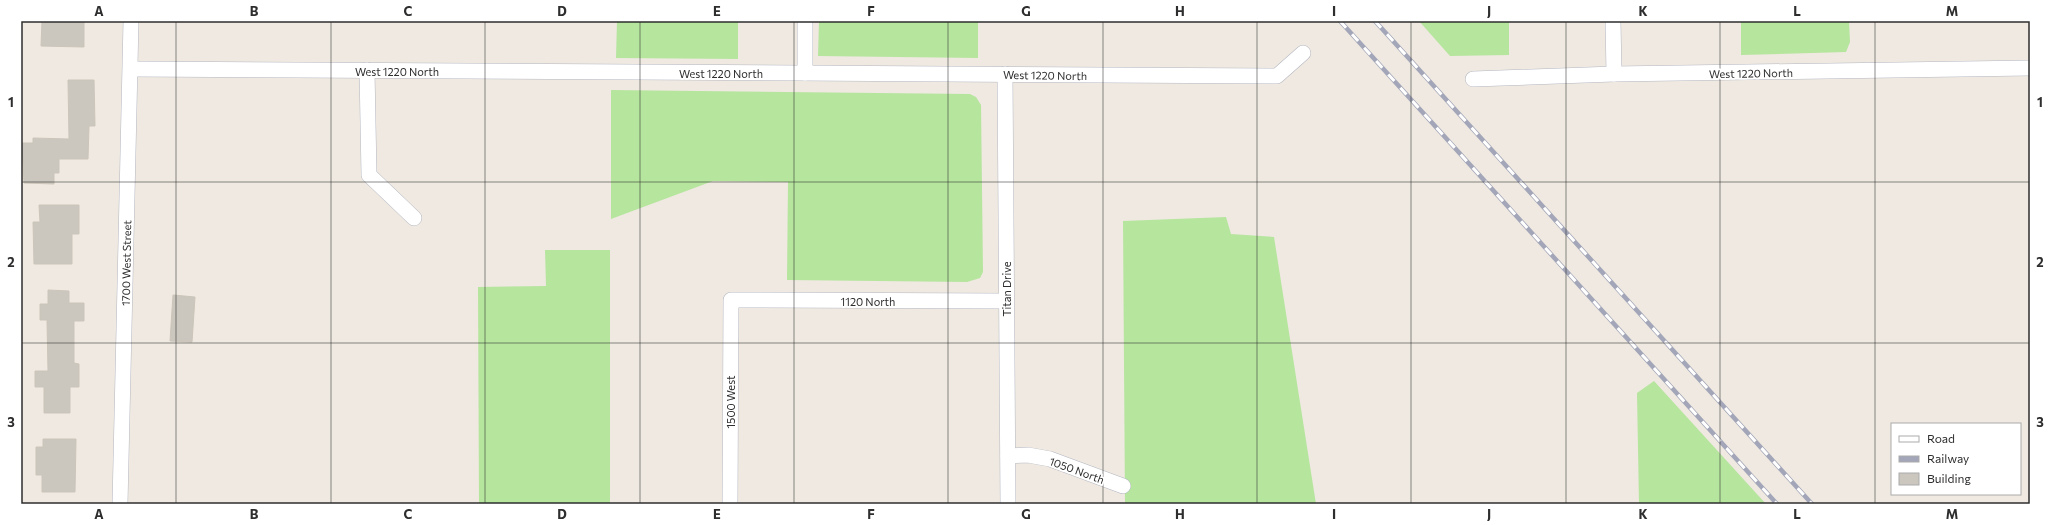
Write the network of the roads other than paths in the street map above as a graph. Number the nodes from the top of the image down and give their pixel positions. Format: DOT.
graph roads {
  1 [pos="132,21"];
  2 [pos="806,21"];
  3 [pos="1613,21"];
  4 [pos="1303,53"];
  5 [pos="2030,68"];
  6 [pos="131,69"];
  7 [pos="367,70"];
  8 [pos="805,73"];
  9 [pos="1005,74"];
  10 [pos="1614,74"];
  11 [pos="1472,80"];
  12 [pos="414,218"];
  13 [pos="731,300"];
  14 [pos="1006,301"];
  15 [pos="1008,456"];
  16 [pos="1123,486"];
  17 [pos="120,504"];
  18 [pos="730,504"];
  19 [pos="1008,504"];
  1 -- 6 [label="street, 1700 West Street"];
  2 -- 8 [label="street"];
  3 -- 10 [label="street"];
  4 -- 9 [label="street, West 1220 North"];
  5 -- 10 [label="street, West 1220 North"];
  6 -- 7 [label="street, West 1220 North"];
  6 -- 17 [label="street, 1700 West Street"];
  7 -- 8 [label="street, West 1220 North"];
  7 -- 12 [label="street"];
  8 -- 9 [label="street, West 1220 North"];
  9 -- 14 [label="street, Titan Drive"];
  10 -- 11 [label="street, West 1220 North"];
  13 -- 14 [label="street, 1120 North"];
  13 -- 18 [label="street, 1500 West"];
  14 -- 15 [label="street, Titan Drive"];
  15 -- 16 [label="street, 1050 North"];
  15 -- 19 [label="street, Titan Drive"];
}
